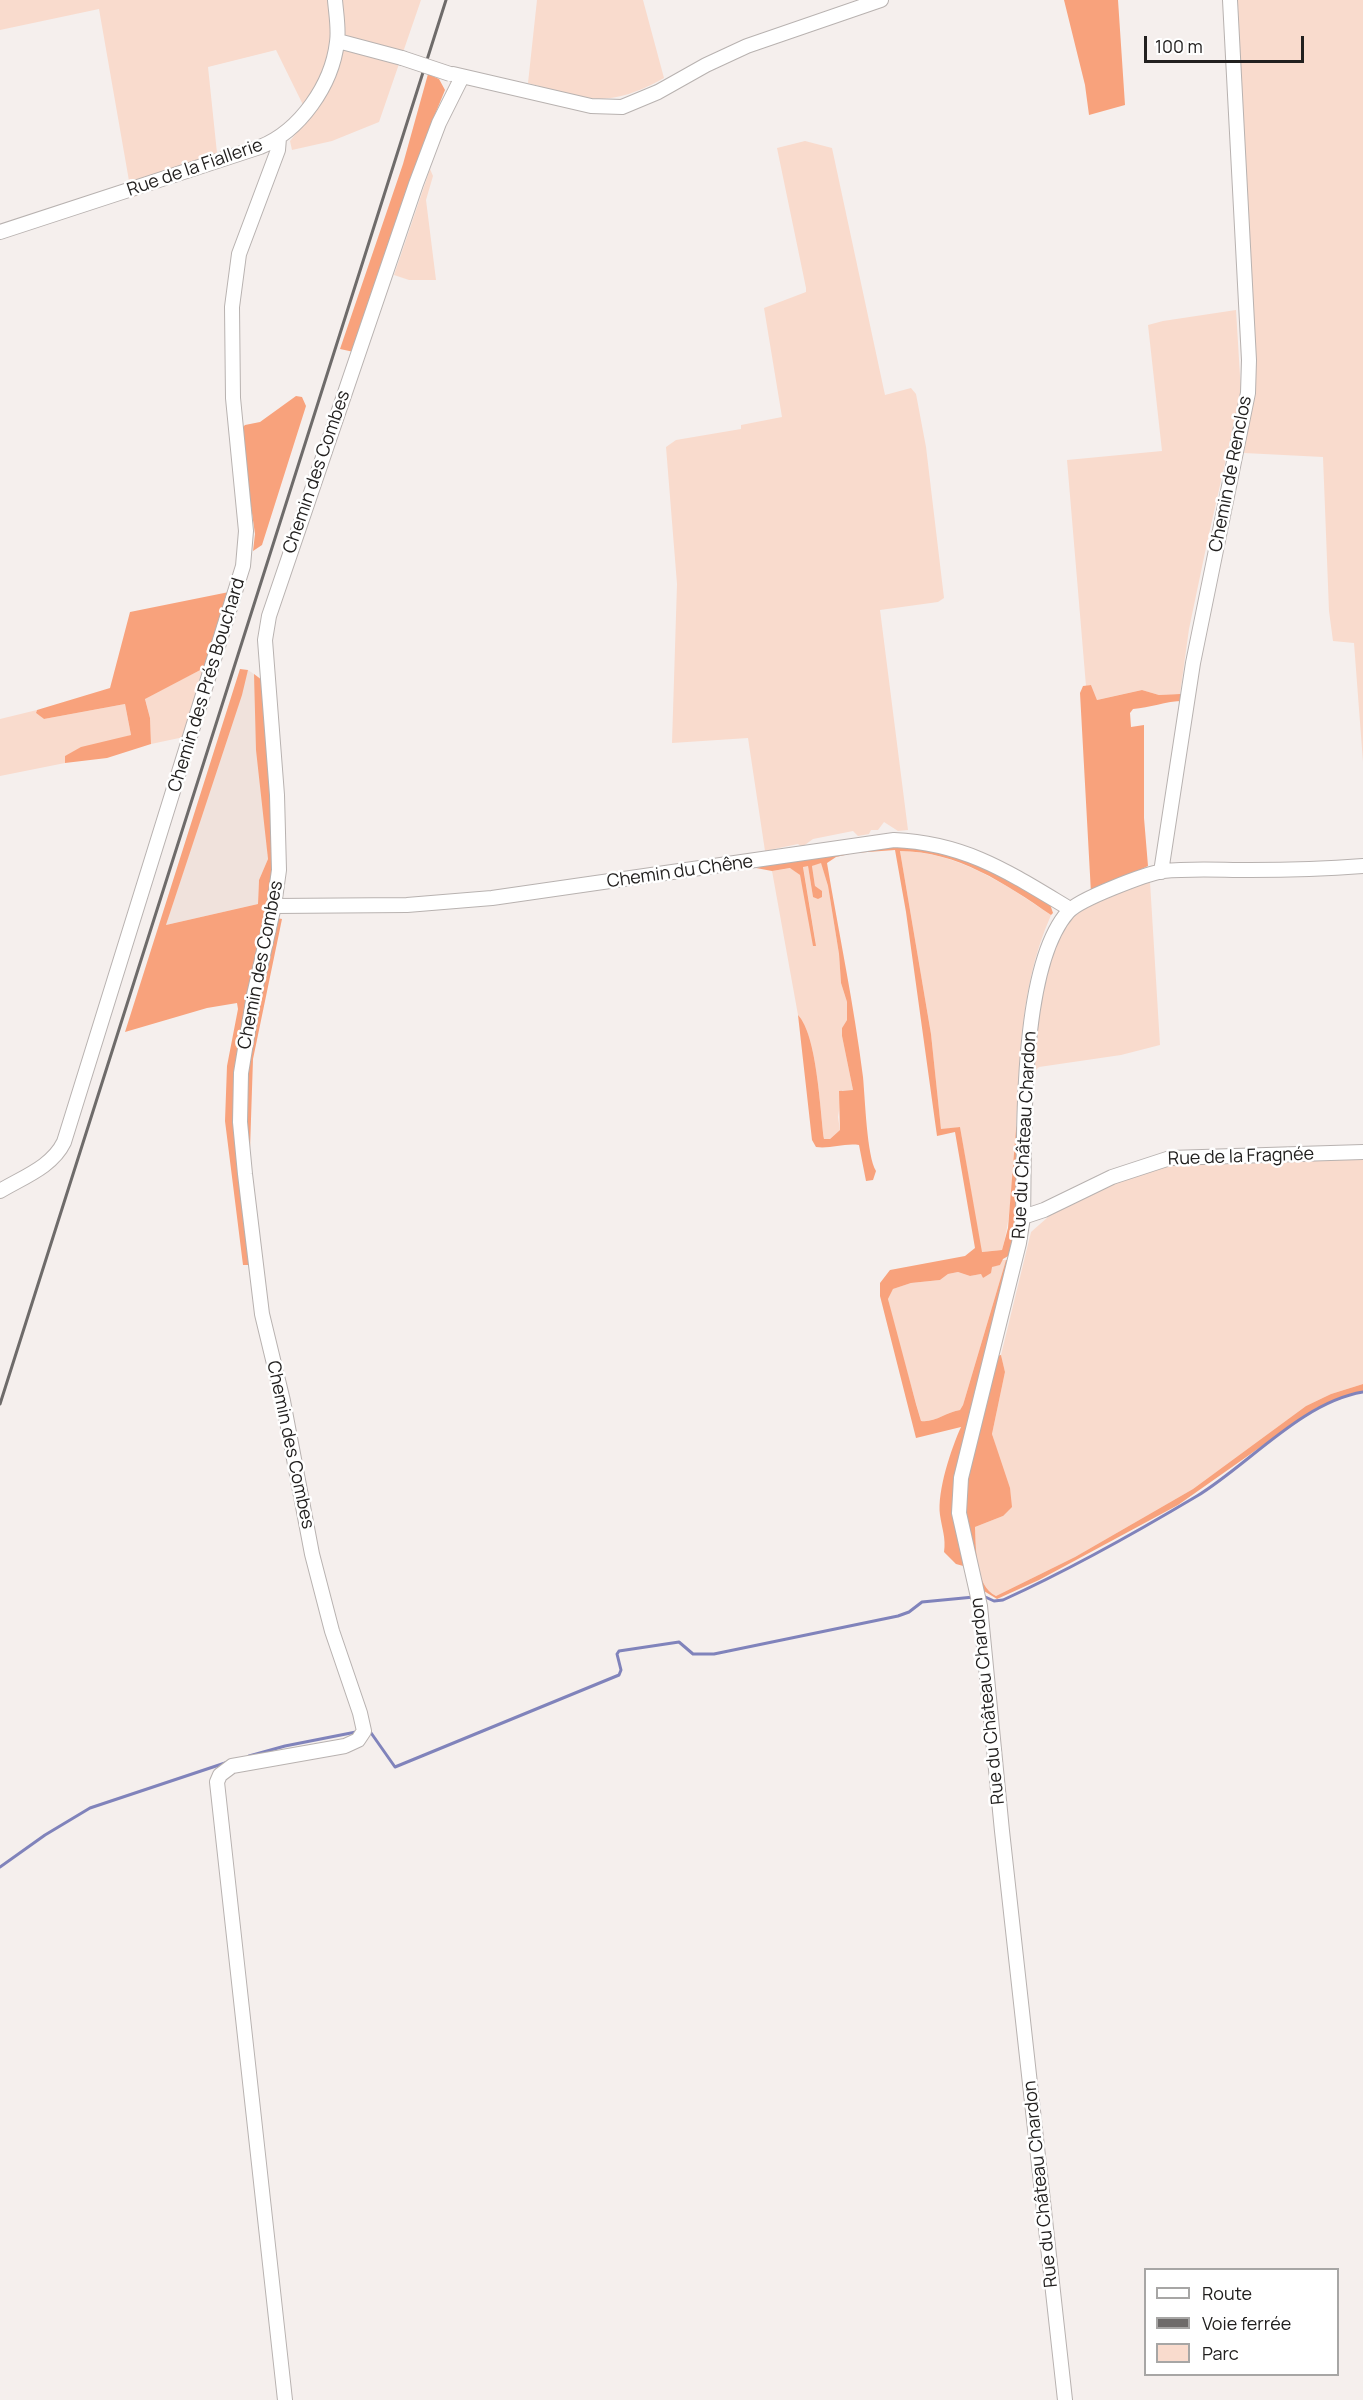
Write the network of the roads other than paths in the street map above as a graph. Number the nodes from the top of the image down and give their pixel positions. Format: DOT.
graph roads {
  1 [pos="335,0"];
  2 [pos="881,0"];
  3 [pos="1230,0"];
  4 [pos="338,41"];
  5 [pos="456,75"];
  6 [pos="279,138"];
  7 [pos="0,232"];
  8 [pos="1363,866"];
  9 [pos="1161,872"];
  10 [pos="274,906"];
  11 [pos="1070,909"];
  12 [pos="1363,1152"];
  13 [pos="0,1191"];
  14 [pos="1023,1217"];
  15 [pos="285,2400"];
  16 [pos="1065,2400"];
  1 -- 4 [label="street"];
  2 -- 5 [label="street"];
  3 -- 9 [label="street, Chemin de Renclos"];
  4 -- 5 [label="street, bridge"];
  4 -- 6 [label="street, Rue de la Fiallerie"];
  5 -- 10 [label="street, Chemin des Combes"];
  6 -- 7 [label="street, Rue de la Fiallerie"];
  6 -- 13 [label="street, Chemin des Prés Bouchard"];
  8 -- 9 [label="street"];
  9 -- 11 [label="street"];
  10 -- 11 [label="street, Chemin du Chêne"];
  10 -- 15 [label="street, Chemin des Combes"];
  11 -- 14 [label="street, Rue du Château Chardon"];
  12 -- 14 [label="street, Rue de la Fragnée"];
  14 -- 16 [label="street, Rue du Château Chardon"];
}
